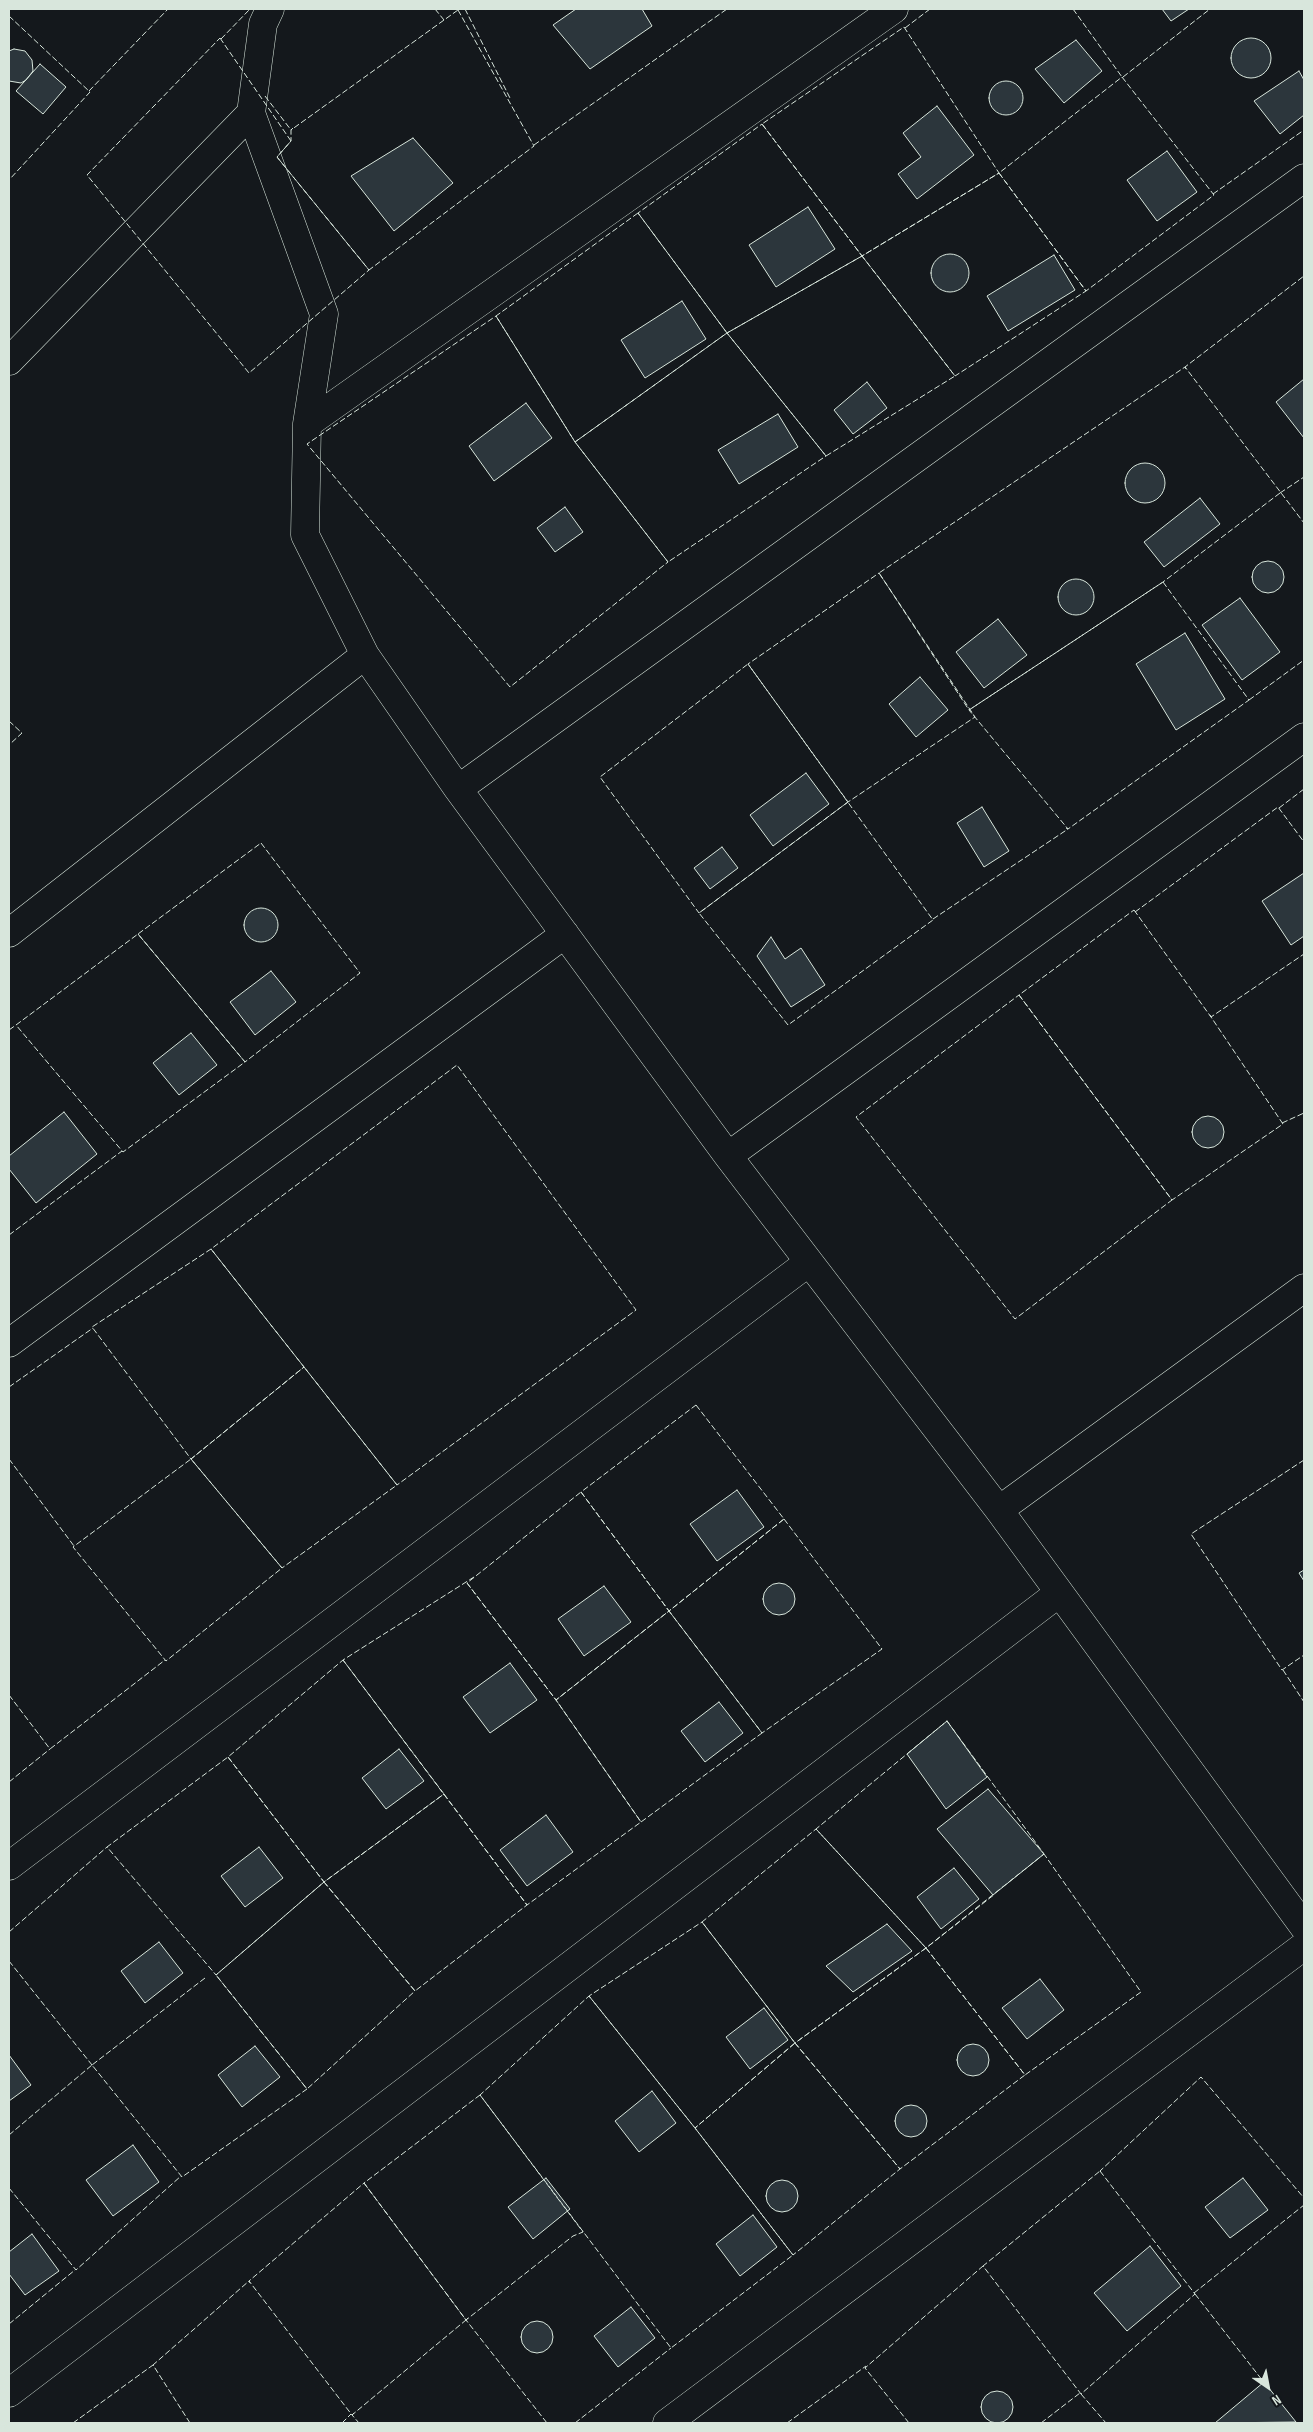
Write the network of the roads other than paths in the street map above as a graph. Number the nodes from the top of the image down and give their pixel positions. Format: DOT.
graph roads {
  1 [pos="270,9"];
  2 [pos="894,9"];
  3 [pos="251,113"];
  4 [pos="1304,178"];
  5 [pos="12,352"];
  6 [pos="307,424"];
  7 [pos="365,655"];
  8 [pos="1304,737"];
  9 [pos="458,789"];
  10 [pos="9,933"];
  11 [pos="566,934"];
  12 [pos="728,1156"];
  13 [pos="810,1262"];
  14 [pos="1304,1288"];
  15 [pos="9,1343"];
  16 [pos="1000,1510"];
  17 [pos="1059,1593"];
  18 [pos="9,1866"];
  19 [pos="1304,1927"];
  20 [pos="1304,1946"];
  21 [pos="9,2393"];
  22 [pos="667,2423"];
  1 -- 3 [label="street"];
  2 -- 6 [label="street"];
  3 -- 5 [label="street"];
  3 -- 6 [label="street"];
  4 -- 9 [label="street"];
  6 -- 7 [label="street"];
  7 -- 9 [label="street"];
  7 -- 10 [label="street"];
  8 -- 12 [label="street"];
  9 -- 11 [label="street"];
  11 -- 12 [label="street"];
  11 -- 15 [label="street"];
  12 -- 13 [label="street"];
  13 -- 16 [label="street"];
  13 -- 18 [label="street"];
  14 -- 16 [label="street"];
  16 -- 17 [label="street"];
  17 -- 19 [label="street"];
  17 -- 21 [label="street"];
  20 -- 22 [label="street"];
}
